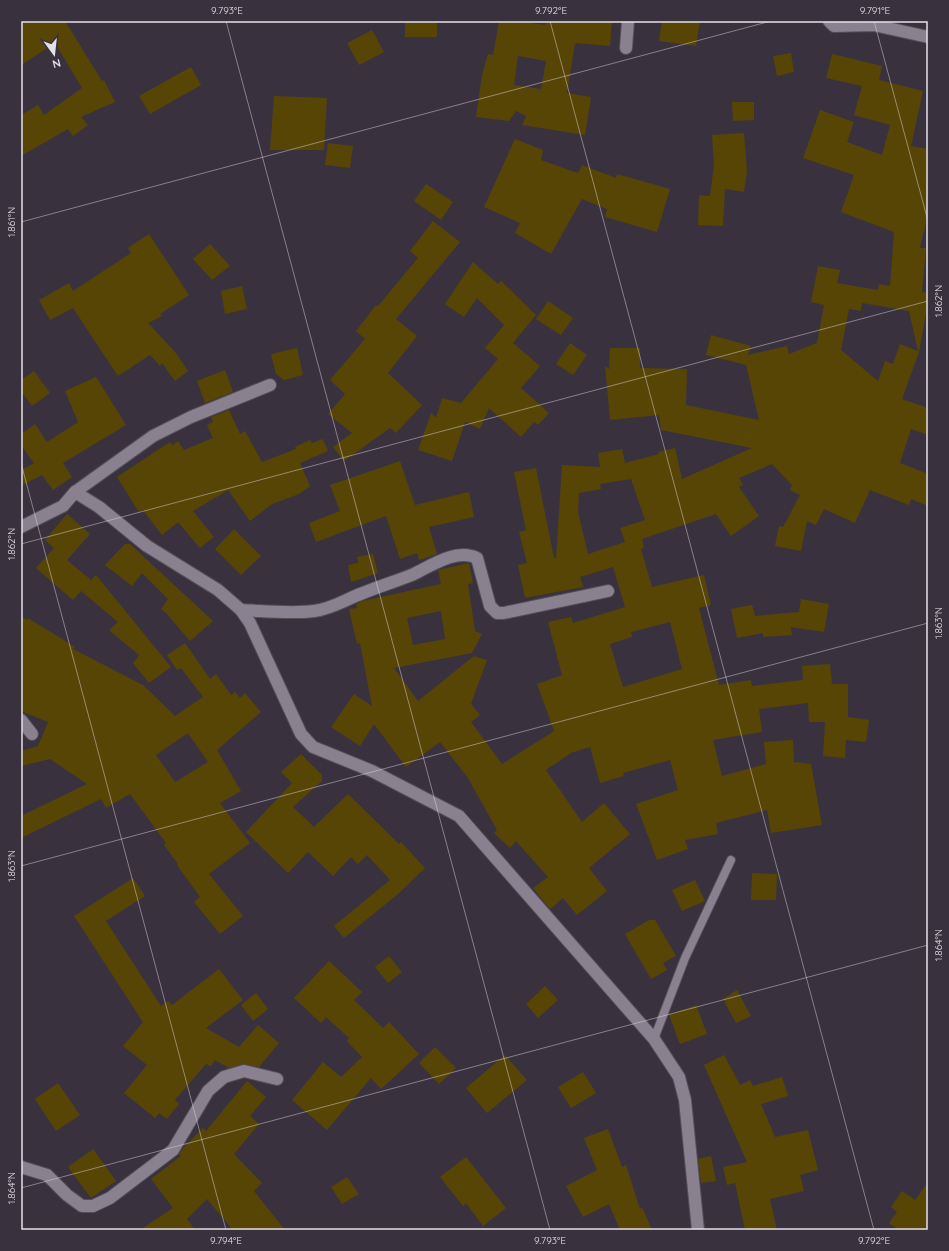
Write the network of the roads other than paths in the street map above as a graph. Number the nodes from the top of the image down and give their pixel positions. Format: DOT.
graph roads {
  1 [pos="628,21"];
  2 [pos="829,21"];
  3 [pos="928,37"];
  4 [pos="626,48"];
  5 [pos="270,385"];
  6 [pos="75,492"];
  7 [pos="21,527"];
  8 [pos="608,591"];
  9 [pos="241,610"];
  10 [pos="21,720"];
  11 [pos="32,734"];
  12 [pos="731,860"];
  13 [pos="654,1039"];
  14 [pos="278,1079"];
  15 [pos="21,1167"];
  16 [pos="698,1230"];
  1 -- 4 [label="street"];
  2 -- 3 [label="street"];
  5 -- 6 [label="street"];
  6 -- 7 [label="street"];
  6 -- 9 [label="street"];
  8 -- 9 [label="street"];
  9 -- 13 [label="street"];
  10 -- 11 [label="street"];
  12 -- 13 [label="lane"];
  13 -- 16 [label="street"];
  14 -- 15 [label="street"];
}
